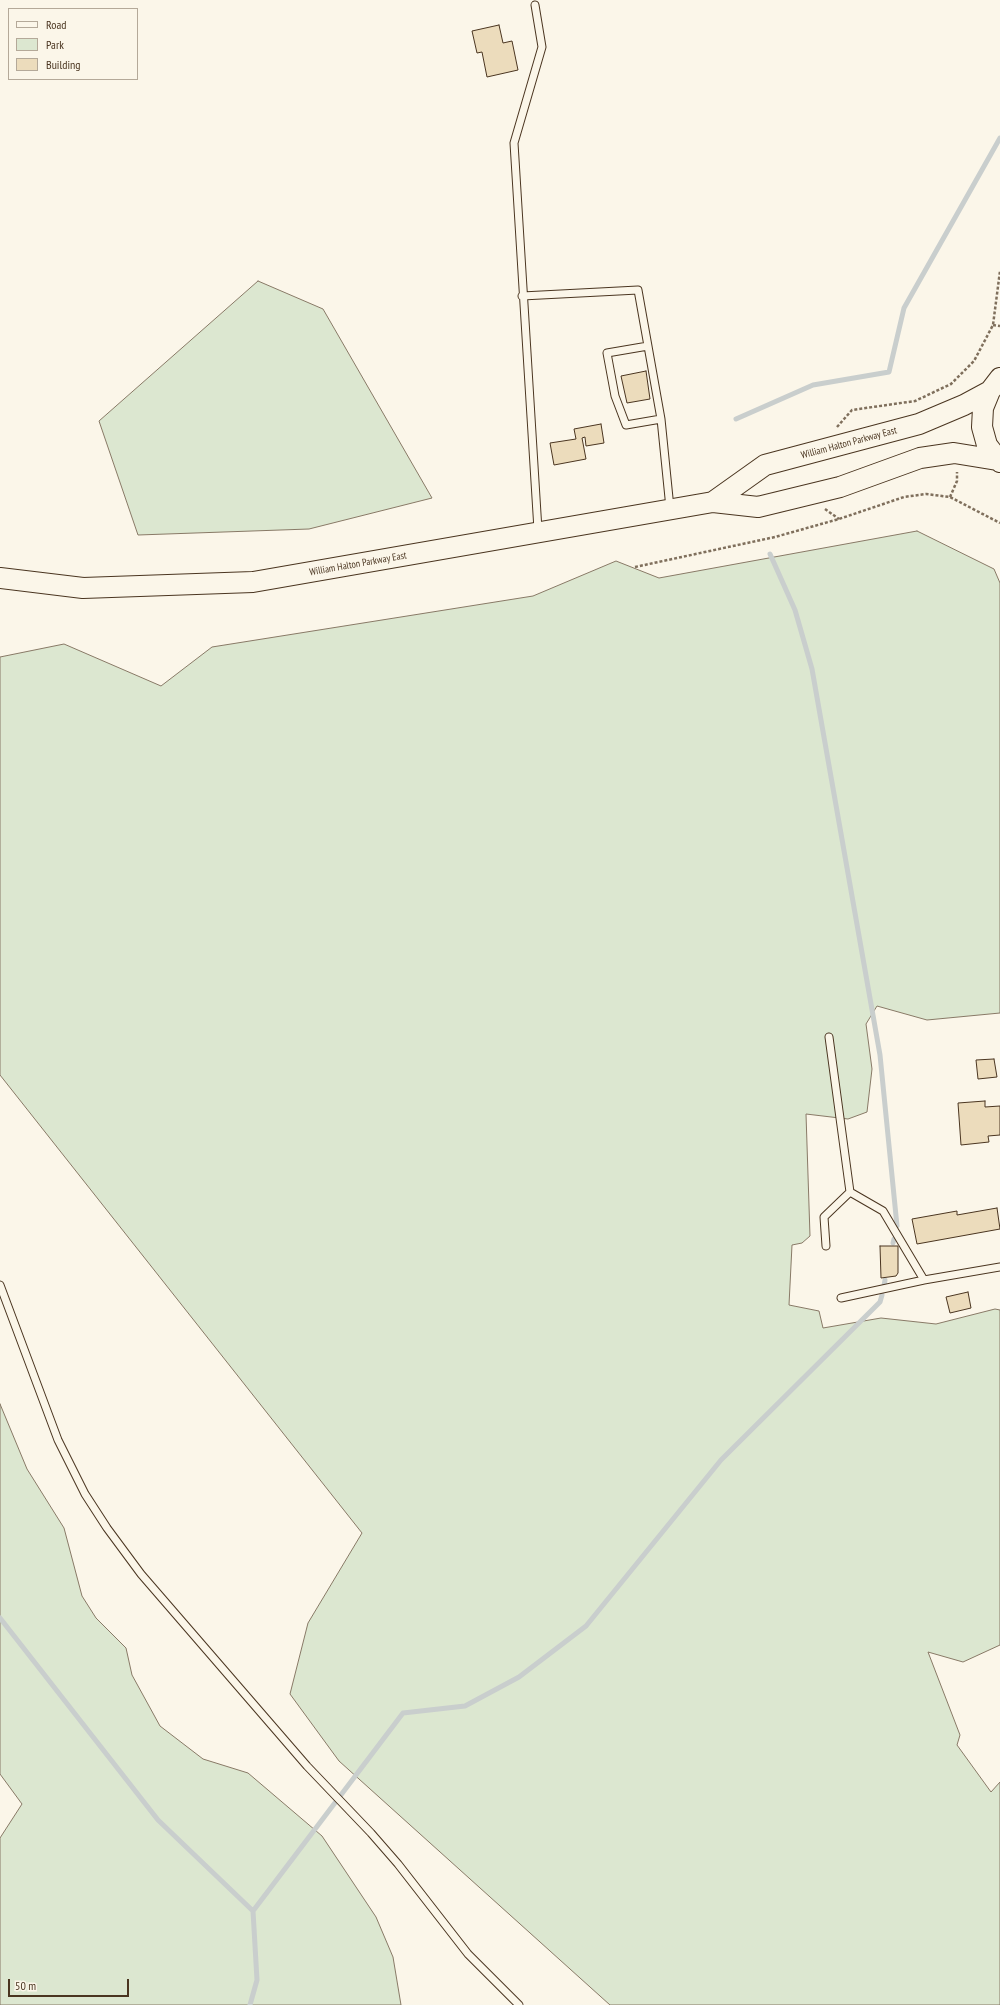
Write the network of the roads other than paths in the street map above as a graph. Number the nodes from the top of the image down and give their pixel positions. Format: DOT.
graph roads {
  1 [pos="535,5"];
  2 [pos="522,296"];
  3 [pos="648,346"];
  4 [pos="995,385"];
  5 [pos="661,419"];
  6 [pos="999,461"];
  7 [pos="713,502"];
  8 [pos="670,510"];
  9 [pos="538,532"];
  10 [pos="0,578"];
  11 [pos="829,1037"];
  12 [pos="850,1192"];
  13 [pos="826,1246"];
  14 [pos="1000,1267"];
  15 [pos="924,1280"];
  16 [pos="0,1284"];
  17 [pos="841,1298"];
  18 [pos="519,2005"];
  1 -- 2 [label="lane"];
  2 -- 3 [label="lane"];
  2 -- 9 [label="lane"];
  3 -- 5 [label="lane"];
  3 -- 5 [label="lane"];
  4 -- 6 [label="main road"];
  4 -- 7 [label="main road, William Halton Parkway East"];
  5 -- 8 [label="lane"];
  6 -- 7 [label="main road, William Halton Parkway East"];
  7 -- 8 [label="main road, William Halton Parkway East"];
  8 -- 9 [label="main road, William Halton Parkway East"];
  9 -- 10 [label="main road, William Halton Parkway East"];
  11 -- 12 [label="lane"];
  12 -- 13 [label="lane"];
  12 -- 15 [label="lane"];
  14 -- 15 [label="lane"];
  15 -- 17 [label="lane"];
  16 -- 18 [label="lane"];
}
